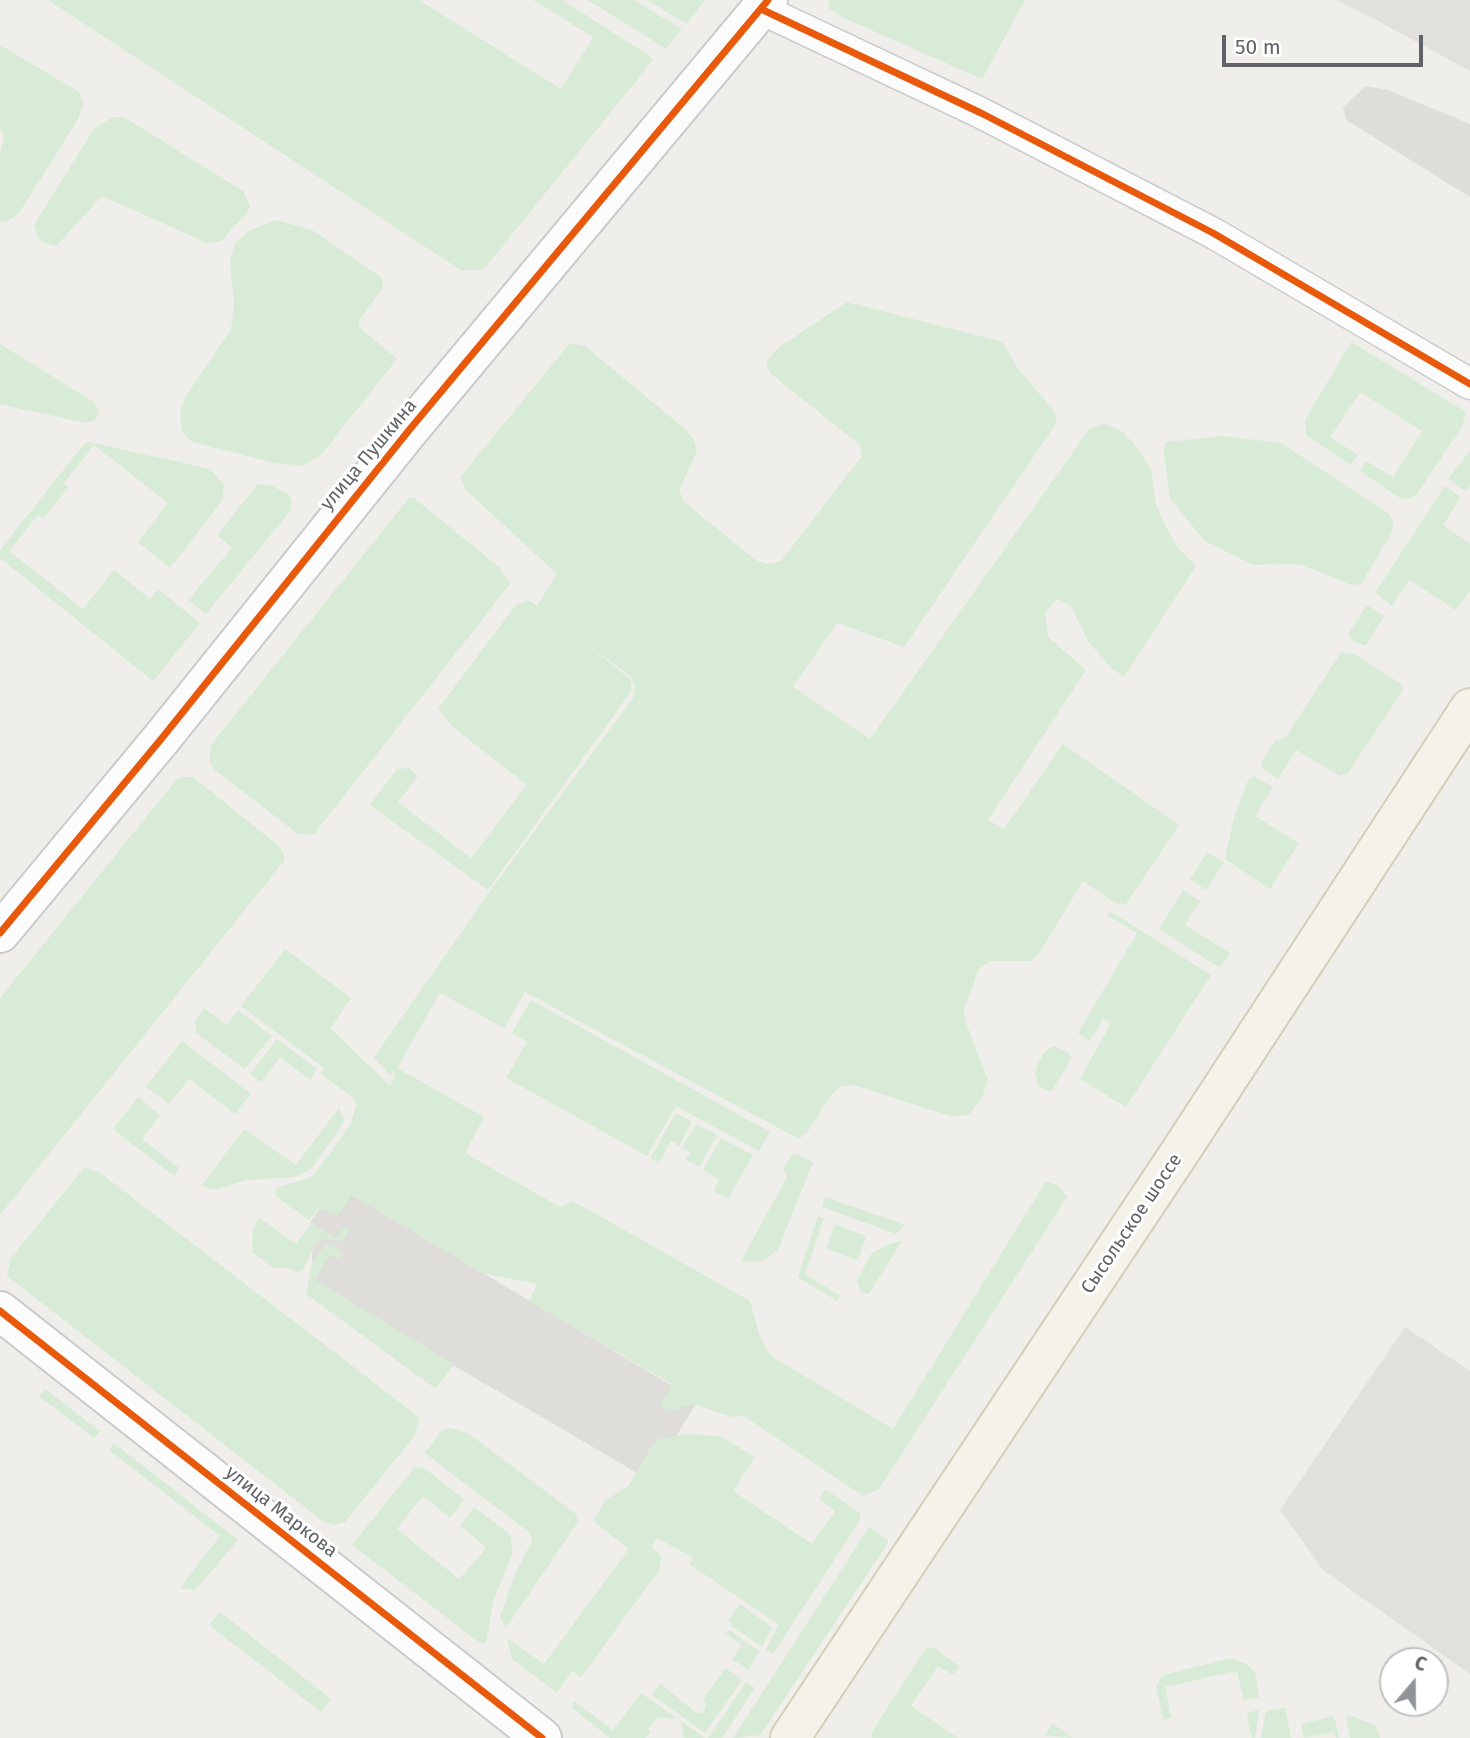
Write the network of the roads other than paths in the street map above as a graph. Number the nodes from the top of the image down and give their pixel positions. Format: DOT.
graph roads {
  1 [pos="764,4"];
  2 [pos="1470,384"];
  3 [pos="1470,708"];
  4 [pos="0,933"];
  5 [pos="0,1311"];
  6 [pos="542,1738"];
  7 [pos="790,1738"];
  1 -- 2 [label="street"];
  1 -- 4 [label="street, улица Пушкина"];
  3 -- 7 [label="main road, Сысольское шоссе"];
  5 -- 6 [label="street, улица Маркова"];
}
